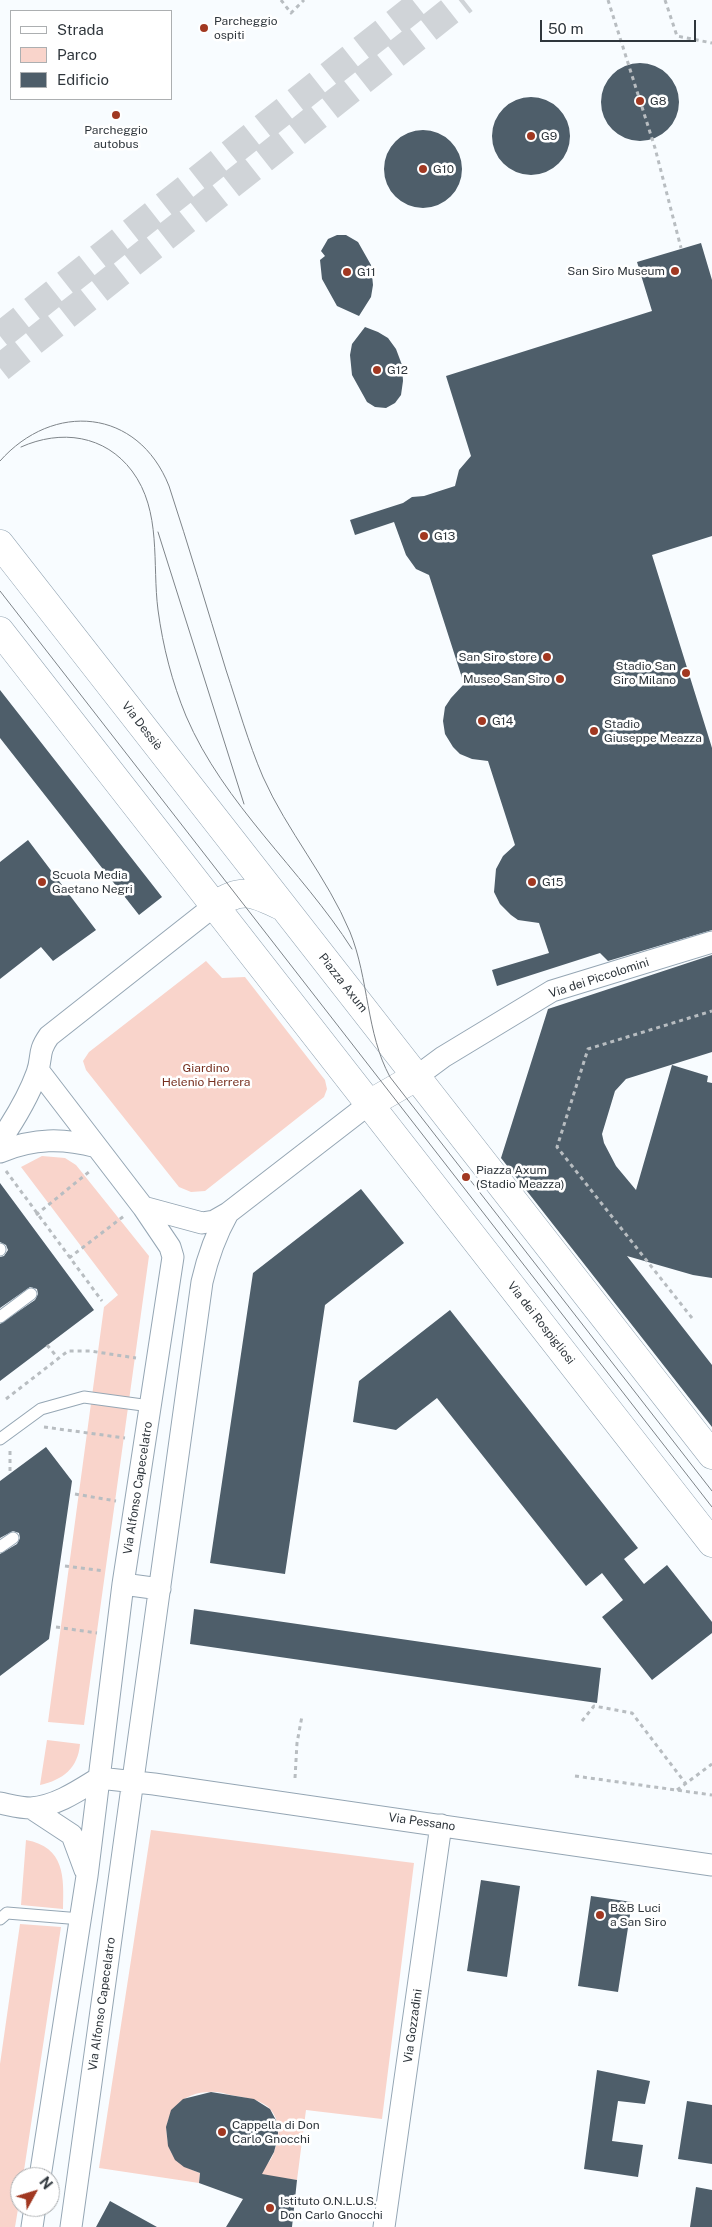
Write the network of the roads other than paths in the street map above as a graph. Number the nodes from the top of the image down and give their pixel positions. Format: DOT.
graph roads {
  1 [pos="0,544"];
  2 [pos="0,631"];
  3 [pos="214,906"];
  4 [pos="284,908"];
  5 [pos="712,942"];
  6 [pos="38,1070"];
  7 [pos="416,1077"];
  8 [pos="369,1104"];
  9 [pos="0,1142"];
  10 [pos="97,1147"];
  11 [pos="2,1160"];
  12 [pos="134,1212"];
  13 [pos="228,1213"];
  14 [pos="31,1294"];
  15 [pos="0,1317"];
  16 [pos="150,1406"];
  17 [pos="0,1439"];
  18 [pos="712,1455"];
  19 [pos="13,1538"];
  20 [pos="712,1543"];
  21 [pos="0,1548"];
  22 [pos="118,1579"];
  23 [pos="160,1589"];
  24 [pos="99,1778"];
  25 [pos="132,1781"];
  26 [pos="0,1803"];
  27 [pos="30,1808"];
  28 [pos="441,1825"];
  29 [pos="712,1865"];
  30 [pos="87,1876"];
  31 [pos="0,1919"];
  32 [pos="81,1919"];
  33 [pos="42,2167"];
  34 [pos="71,2227"];
  35 [pos="384,2227"];
  1 -- 4 [label="main road, Via Dessiè"];
  2 -- 3 [label="main road"];
  3 -- 4 [label="main road, Piazza Axum"];
  3 -- 6 [label="street, Piazza Axum"];
  3 -- 8 [label="main road"];
  4 -- 7 [label="main road, Piazza Axum"];
  5 -- 7 [label="street, Via dei Piccolomini"];
  6 -- 9 [label="street, Piazza Axum"];
  6 -- 10 [label="street"];
  7 -- 8 [label="main road"];
  7 -- 18 [label="main road"];
  8 -- 13 [label="street"];
  8 -- 20 [label="main road, Via dei Rospigliosi"];
  10 -- 11 [label="street"];
  10 -- 12 [label="street"];
  12 -- 13 [label="street"];
  12 -- 16 [label="street, Via Alfonso Capecelatro"];
  13 -- 23 [label="street, Via Alfonso Capecelatro"];
  14 -- 15 [label="lane"];
  16 -- 17 [label="lane"];
  16 -- 22 [label="street, Via Alfonso Capecelatro"];
  19 -- 21 [label="lane"];
  22 -- 23 [label="street"];
  22 -- 24 [label="street, Via Alfonso Capecelatro"];
  23 -- 25 [label="street, Via Alfonso Capecelatro"];
  24 -- 25 [label="street"];
  24 -- 27 [label="street"];
  24 -- 30 [label="street, Via Alfonso Capecelatro"];
  25 -- 28 [label="street, Via Pessano"];
  25 -- 34 [label="street, Via Alfonso Capecelatro"];
  26 -- 27 [label="street"];
  27 -- 30 [label="street"];
  28 -- 29 [label="street, Via Pessano"];
  28 -- 35 [label="street, Via Gozzadini"];
  30 -- 32 [label="street, Via Alfonso Capecelatro"];
  31 -- 32 [label="lane"];
  32 -- 33 [label="street, Via Alfonso Capecelatro"];
}
